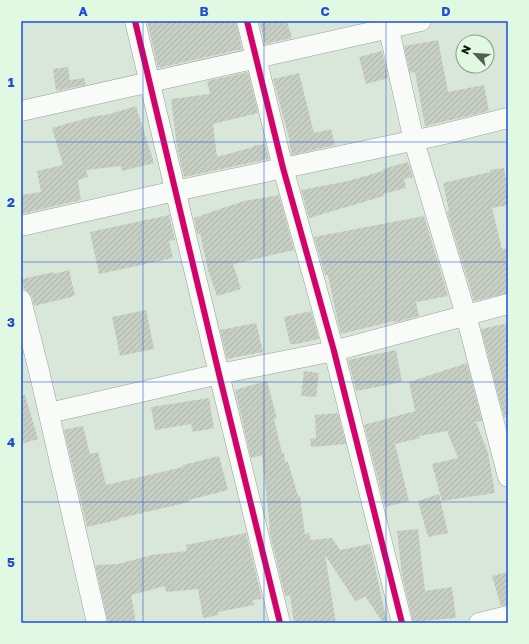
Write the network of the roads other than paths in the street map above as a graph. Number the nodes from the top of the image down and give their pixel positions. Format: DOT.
graph roads {
  1 [pos="135,21"];
  2 [pos="247,21"];
  3 [pos="420,21"];
  4 [pos="388,25"];
  5 [pos="256,58"];
  6 [pos="149,82"];
  7 [pos="21,111"];
  8 [pos="508,118"];
  9 [pos="414,141"];
  10 [pos="283,168"];
  11 [pos="175,191"];
  12 [pos="21,226"];
  13 [pos="21,300"];
  14 [pos="508,304"];
  15 [pos="466,315"];
  16 [pos="334,351"];
  17 [pos="30,372"];
  18 [pos="218,374"];
  19 [pos="49,413"];
  20 [pos="508,477"];
  21 [pos="508,616"];
  22 [pos="97,623"];
  23 [pos="280,623"];
  24 [pos="402,623"];
  25 [pos="479,623"];
  1 -- 6 [label="street"];
  2 -- 5 [label="street"];
  3 -- 4 [label="street"];
  4 -- 5 [label="street"];
  4 -- 9 [label="street"];
  5 -- 6 [label="street"];
  5 -- 10 [label="street"];
  6 -- 7 [label="street"];
  6 -- 11 [label="street"];
  8 -- 9 [label="street"];
  9 -- 10 [label="street"];
  9 -- 15 [label="street"];
  10 -- 11 [label="street"];
  10 -- 16 [label="street"];
  11 -- 12 [label="street"];
  11 -- 18 [label="street"];
  13 -- 17 [label="street"];
  14 -- 15 [label="street"];
  15 -- 16 [label="street"];
  15 -- 20 [label="street"];
  16 -- 18 [label="street"];
  16 -- 24 [label="street"];
  17 -- 19 [label="street"];
  18 -- 19 [label="street"];
  18 -- 23 [label="street"];
  19 -- 22 [label="street"];
  21 -- 25 [label="street"];
}
